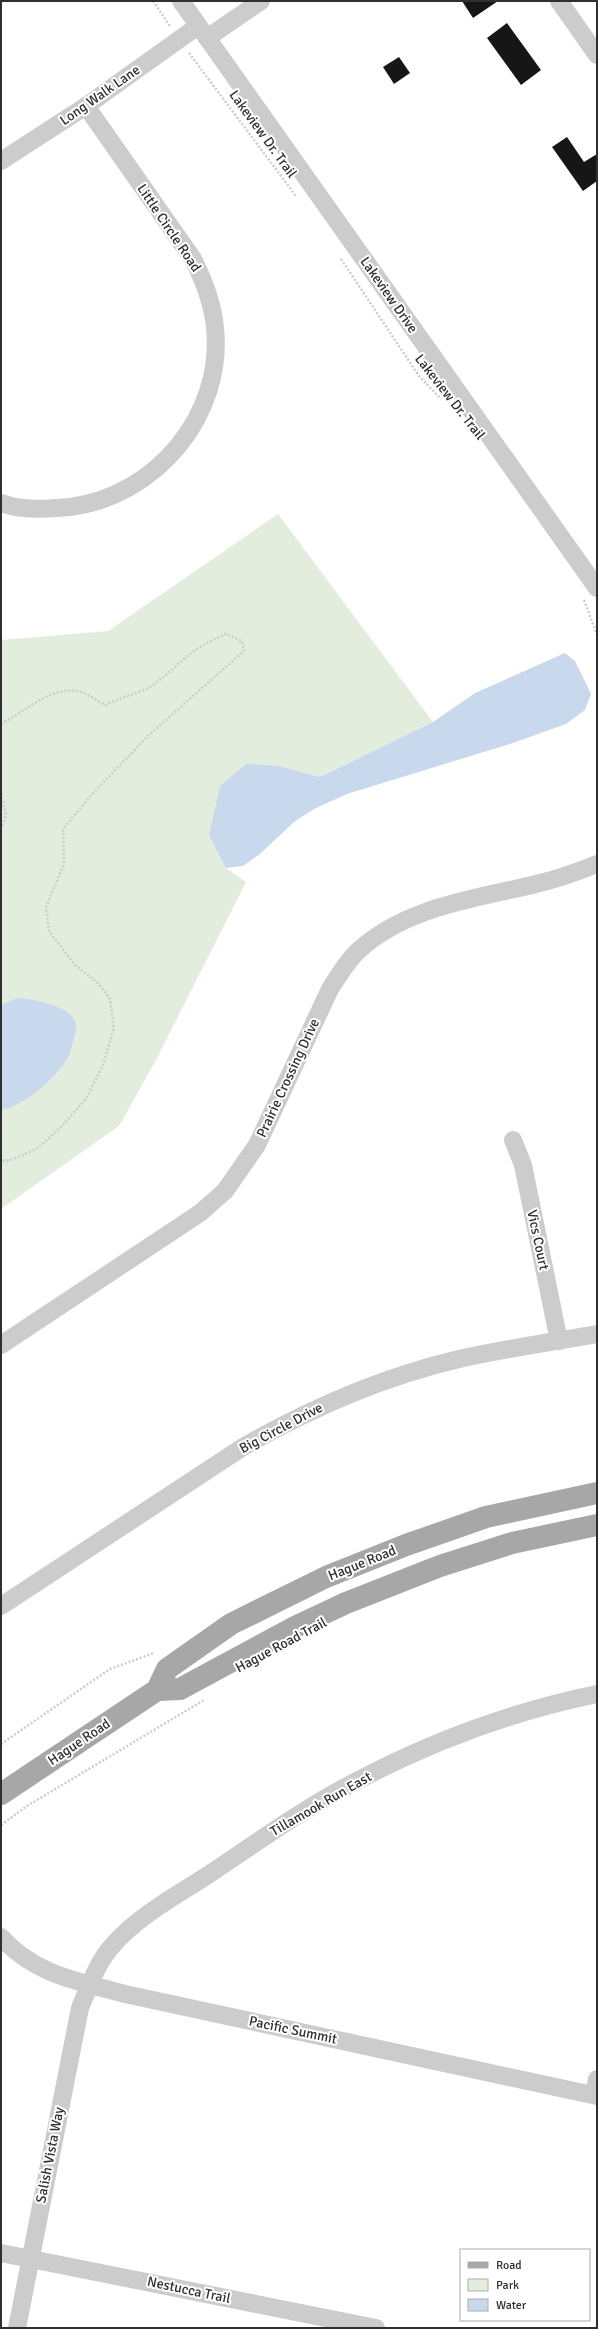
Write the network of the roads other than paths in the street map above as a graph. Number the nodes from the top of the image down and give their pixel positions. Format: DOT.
graph roads {
  1 [pos="181,1"];
  2 [pos="261,1"];
  3 [pos="559,1"];
  4 [pos="203,32"];
  5 [pos="597,55"];
  6 [pos="86,106"];
  7 [pos="1,161"];
  8 [pos="1,503"];
  9 [pos="589,591"];
  10 [pos="597,864"];
  11 [pos="513,1140"];
  12 [pos="597,1334"];
  13 [pos="559,1341"];
  14 [pos="1,1345"];
  15 [pos="597,1493"];
  16 [pos="597,1525"];
  17 [pos="1,1606"];
  18 [pos="157,1690"];
  19 [pos="597,1694"];
  20 [pos="1,1794"];
  21 [pos="1,1936"];
  22 [pos="90,1985"];
  23 [pos="596,2090"];
  24 [pos="1,2253"];
  25 [pos="31,2258"];
  26 [pos="17,2328"];
  27 [pos="376,2328"];
  1 -- 4 [label="street, Lakeview Drive"];
  2 -- 4 [label="street, Long Walk Lane"];
  3 -- 5 [label="street"];
  4 -- 6 [label="street, Long Walk Lane"];
  4 -- 9 [label="street, Lakeview Drive"];
  6 -- 7 [label="street, Long Walk Lane"];
  6 -- 8 [label="street, Little Circle Road"];
  10 -- 14 [label="street, Prairie Crossing Drive"];
  11 -- 13 [label="street, Vics Court"];
  12 -- 13 [label="street, Big Circle Drive"];
  13 -- 17 [label="street, Big Circle Drive"];
  15 -- 18 [label="main road, Hague Road"];
  16 -- 18 [label="main road"];
  18 -- 20 [label="main road, Hague Road"];
  19 -- 22 [label="street, Tillamook Run East"];
  21 -- 22 [label="street, Pacific Summit"];
  22 -- 23 [label="street, Pacific Summit"];
  22 -- 25 [label="street, Salish Vista Way"];
  24 -- 25 [label="street, Nestucca Trail"];
  25 -- 26 [label="street, Salish Vista Way"];
  25 -- 27 [label="street, Nestucca Trail"];
}
